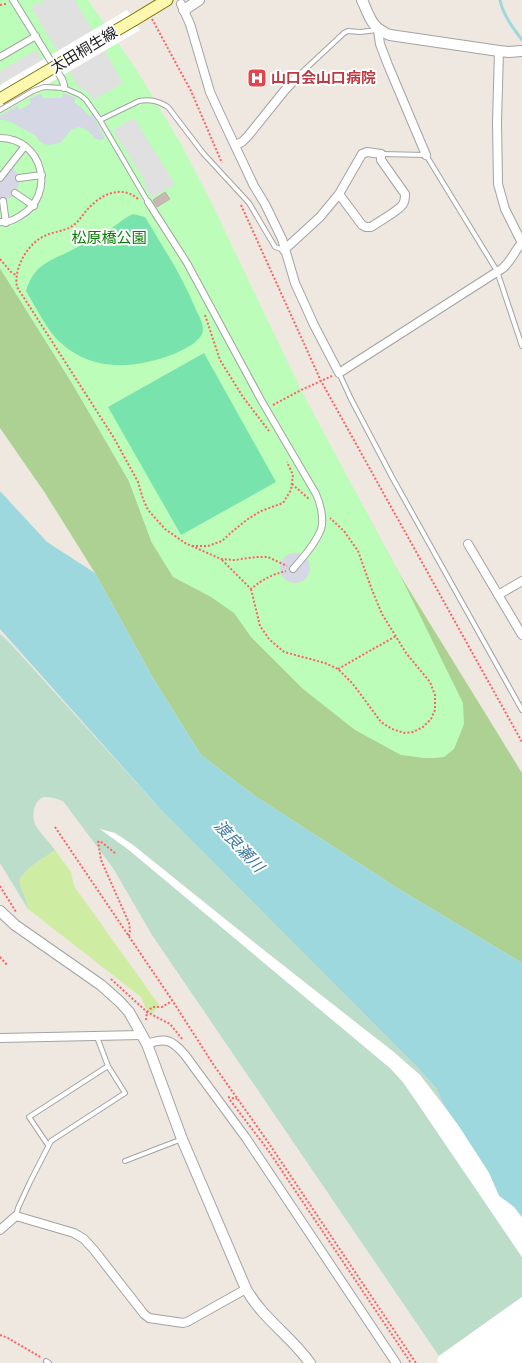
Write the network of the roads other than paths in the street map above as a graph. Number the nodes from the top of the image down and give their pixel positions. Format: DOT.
graph roads {
  1 [pos="13,0"];
  2 [pos="167,0"];
  3 [pos="199,0"];
  4 [pos="362,0"];
  5 [pos="182,7"];
  6 [pos="378,30"];
  7 [pos="36,36"];
  8 [pos="499,51"];
  9 [pos="522,52"];
  10 [pos="0,57"];
  11 [pos="299,75"];
  12 [pos="64,88"];
  13 [pos="0,99"];
  14 [pos="0,110"];
  15 [pos="100,120"];
  16 [pos="0,138"];
  17 [pos="235,145"];
  18 [pos="26,146"];
  19 [pos="381,154"];
  20 [pos="426,155"];
  21 [pos="42,175"];
  22 [pos="0,178"];
  23 [pos="19,178"];
  24 [pos="15,193"];
  25 [pos="339,194"];
  26 [pos="3,201"];
  27 [pos="148,202"];
  28 [pos="34,206"];
  29 [pos="3,222"];
  30 [pos="520,233"];
  31 [pos="522,243"];
  32 [pos="284,250"];
  33 [pos="497,271"];
  34 [pos="522,346"];
  35 [pos="339,373"];
  36 [pos="468,544"];
  37 [pos="293,569"];
  38 [pos="522,581"];
  39 [pos="498,595"];
  40 [pos="522,635"];
  41 [pos="522,710"];
  42 [pos="0,911"];
  43 [pos="142,1030"];
  44 [pos="97,1036"];
  45 [pos="0,1038"];
  46 [pos="147,1044"];
  47 [pos="108,1066"];
  48 [pos="182,1139"];
  49 [pos="48,1145"];
  50 [pos="125,1161"];
  51 [pos="16,1216"];
  52 [pos="0,1230"];
  53 [pos="246,1289"];
  54 [pos="310,1363"];
  55 [pos="396,1363"];
  1 -- 7 [label="street"];
  2 -- 13 [label="main road, 太田桐生線, bridge"];
  3 -- 5 [label="street"];
  4 -- 6 [label="street"];
  5 -- 17 [label="street"];
  6 -- 8 [label="street"];
  6 -- 11 [label="lane"];
  6 -- 20 [label="street"];
  7 -- 10 [label="street"];
  7 -- 12 [label="street"];
  8 -- 9 [label="street"];
  8 -- 30 [label="street"];
  11 -- 17 [label="street"];
  12 -- 14 [label="lane"];
  12 -- 15 [label="lane"];
  15 -- 27 [label="lane"];
  15 -- 32 [label="lane"];
  16 -- 18 [label="street"];
  17 -- 32 [label="street"];
  18 -- 21 [label="street"];
  18 -- 22 [label="street"];
  19 -- 20 [label="lane"];
  19 -- 25 [label="street"];
  19 -- 25 [label="street"];
  20 -- 33 [label="lane"];
  21 -- 23 [label="street"];
  21 -- 28 [label="street"];
  24 -- 28 [label="street"];
  25 -- 32 [label="street"];
  26 -- 29 [label="street"];
  27 -- 37 [label="street"];
  28 -- 29 [label="street"];
  30 -- 31 [label="street"];
  31 -- 33 [label="street"];
  32 -- 35 [label="street"];
  33 -- 34 [label="lane"];
  33 -- 35 [label="street"];
  35 -- 41 [label="lane"];
  36 -- 39 [label="street"];
  38 -- 39 [label="street"];
  39 -- 40 [label="street"];
  42 -- 43 [label="street"];
  43 -- 44 [label="street"];
  43 -- 46 [label="street"];
  44 -- 45 [label="street"];
  44 -- 47 [label="lane"];
  46 -- 48 [label="street"];
  46 -- 55 [label="street"];
  47 -- 49 [label="lane"];
  47 -- 49 [label="lane"];
  48 -- 50 [label="lane"];
  48 -- 53 [label="street"];
  49 -- 51 [label="lane"];
  51 -- 52 [label="street"];
  51 -- 53 [label="street"];
  53 -- 54 [label="street"];
}
